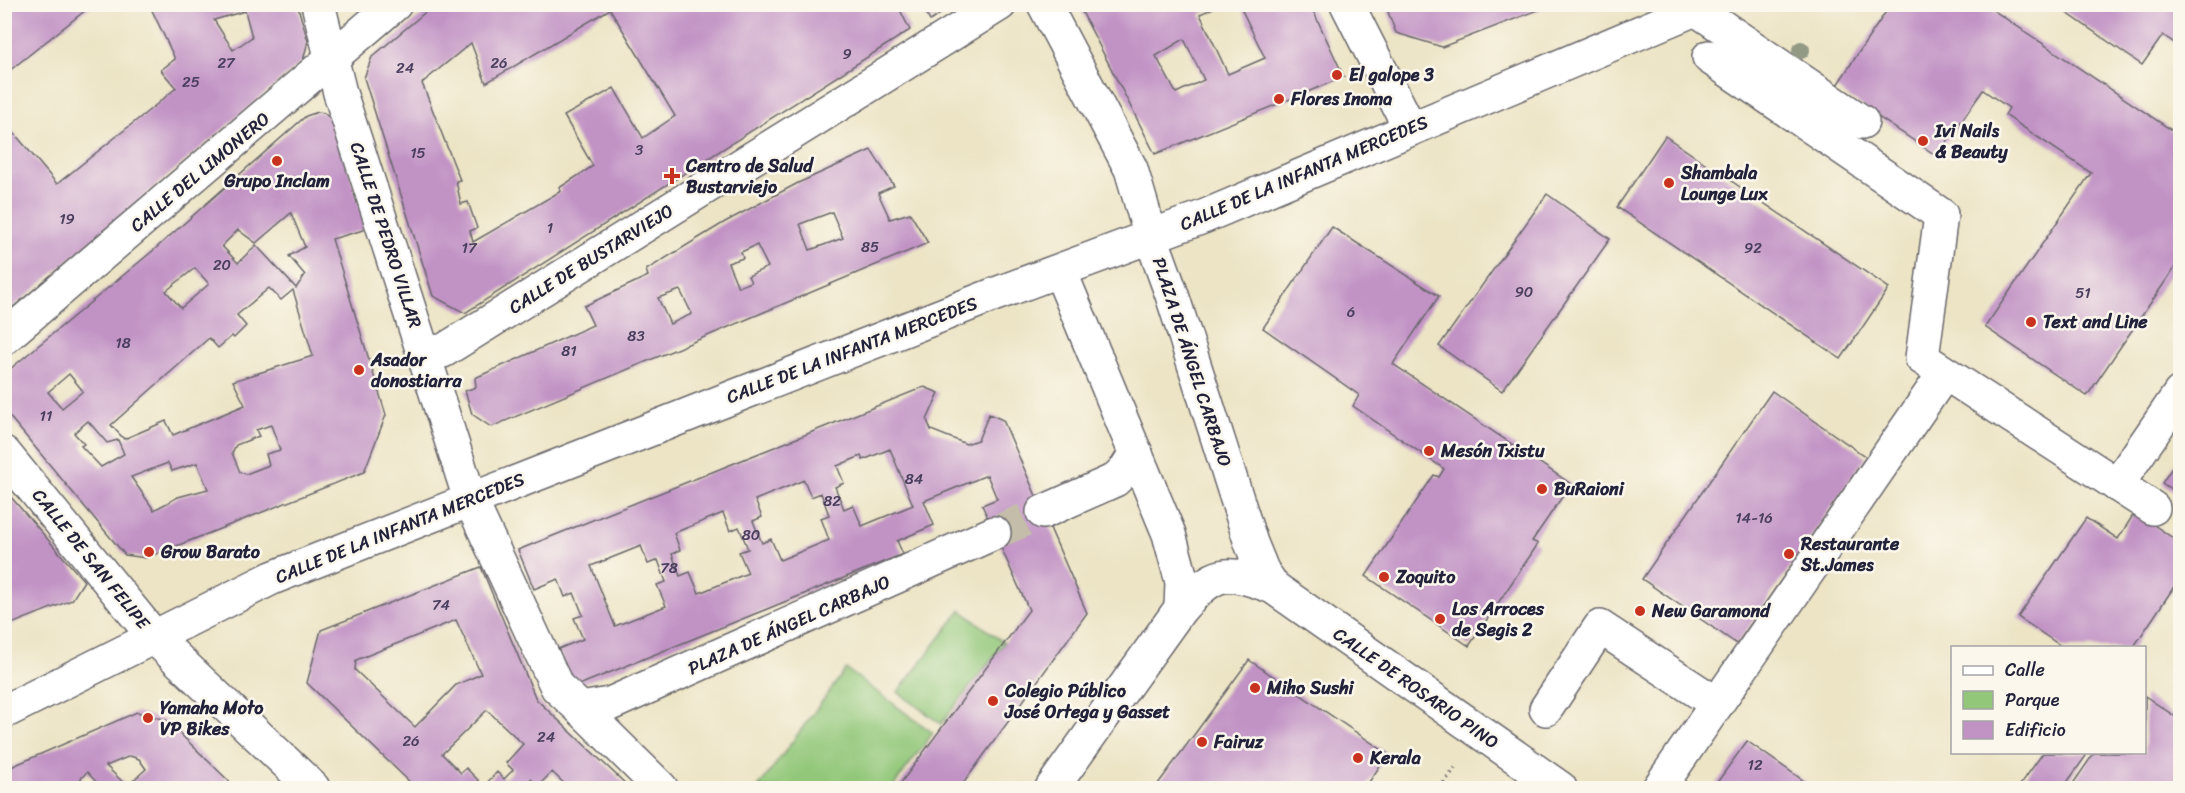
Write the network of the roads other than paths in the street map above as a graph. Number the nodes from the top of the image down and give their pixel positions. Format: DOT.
graph roads {
  1 [pos="318,4"];
  2 [pos="395,4"];
  3 [pos="1000,4"];
  4 [pos="1044,4"];
  5 [pos="1347,4"];
  6 [pos="1701,7"];
  7 [pos="1709,57"];
  8 [pos="332,59"];
  9 [pos="1862,122"];
  10 [pos="1410,128"];
  11 [pos="1151,237"];
  12 [pos="1060,271"];
  13 [pos="4,338"];
  14 [pos="424,352"];
  15 [pos="1944,374"];
  16 [pos="2181,393"];
  17 [pos="4,453"];
  18 [pos="1136,453"];
  19 [pos="2117,485"];
  20 [pos="470,499"];
  21 [pos="2153,508"];
  22 [pos="1043,512"];
  23 [pos="994,534"];
  24 [pos="1273,588"];
  25 [pos="1181,608"];
  26 [pos="155,638"];
  27 [pos="1717,704"];
  28 [pos="1546,709"];
  29 [pos="581,710"];
  30 [pos="4,712"];
  31 [pos="1659,788"];
  32 [pos="313,789"];
  33 [pos="661,789"];
  34 [pos="1052,789"];
  35 [pos="1560,789"];
  1 -- 8 [label="street, CALLE DE PEDRO VILLAR"];
  2 -- 8 [label="street, CALLE DEL LIMONERO"];
  3 -- 14 [label="street, CALLE DE BUSTARVIEJO"];
  4 -- 11 [label="street, PLAZA DE ÁNGEL CARBAJO"];
  5 -- 10 [label="street"];
  6 -- 9 [label="street"];
  6 -- 10 [label="street, CALLE DE LA INFANTA MERCEDES"];
  7 -- 15 [label="street"];
  8 -- 13 [label="street, CALLE DEL LIMONERO"];
  8 -- 14 [label="street, CALLE DE PEDRO VILLAR"];
  10 -- 11 [label="street, CALLE DE LA INFANTA MERCEDES"];
  11 -- 12 [label="street, CALLE DE LA INFANTA MERCEDES"];
  11 -- 24 [label="street, PLAZA DE ÁNGEL CARBAJO"];
  12 -- 18 [label="street"];
  12 -- 20 [label="street, CALLE DE LA INFANTA MERCEDES"];
  14 -- 20 [label="street, CALLE DE PEDRO VILLAR"];
  15 -- 19 [label="street"];
  15 -- 27 [label="street"];
  16 -- 19 [label="street"];
  17 -- 26 [label="street, CALLE DE SAN FELIPE"];
  18 -- 22 [label="street"];
  18 -- 25 [label="street"];
  19 -- 21 [label="street"];
  20 -- 26 [label="street, CALLE DE LA INFANTA MERCEDES"];
  20 -- 29 [label="street"];
  23 -- 29 [label="street, PLAZA DE ÁNGEL CARBAJO"];
  24 -- 25 [label="street"];
  24 -- 35 [label="street, CALLE DE ROSARIO PINO"];
  25 -- 34 [label="street"];
  26 -- 30 [label="street, CALLE DE LA INFANTA MERCEDES"];
  26 -- 32 [label="street, CALLE DE SAN FELIPE"];
  27 -- 28 [label="street"];
  27 -- 31 [label="street"];
  29 -- 33 [label="street"];
}
